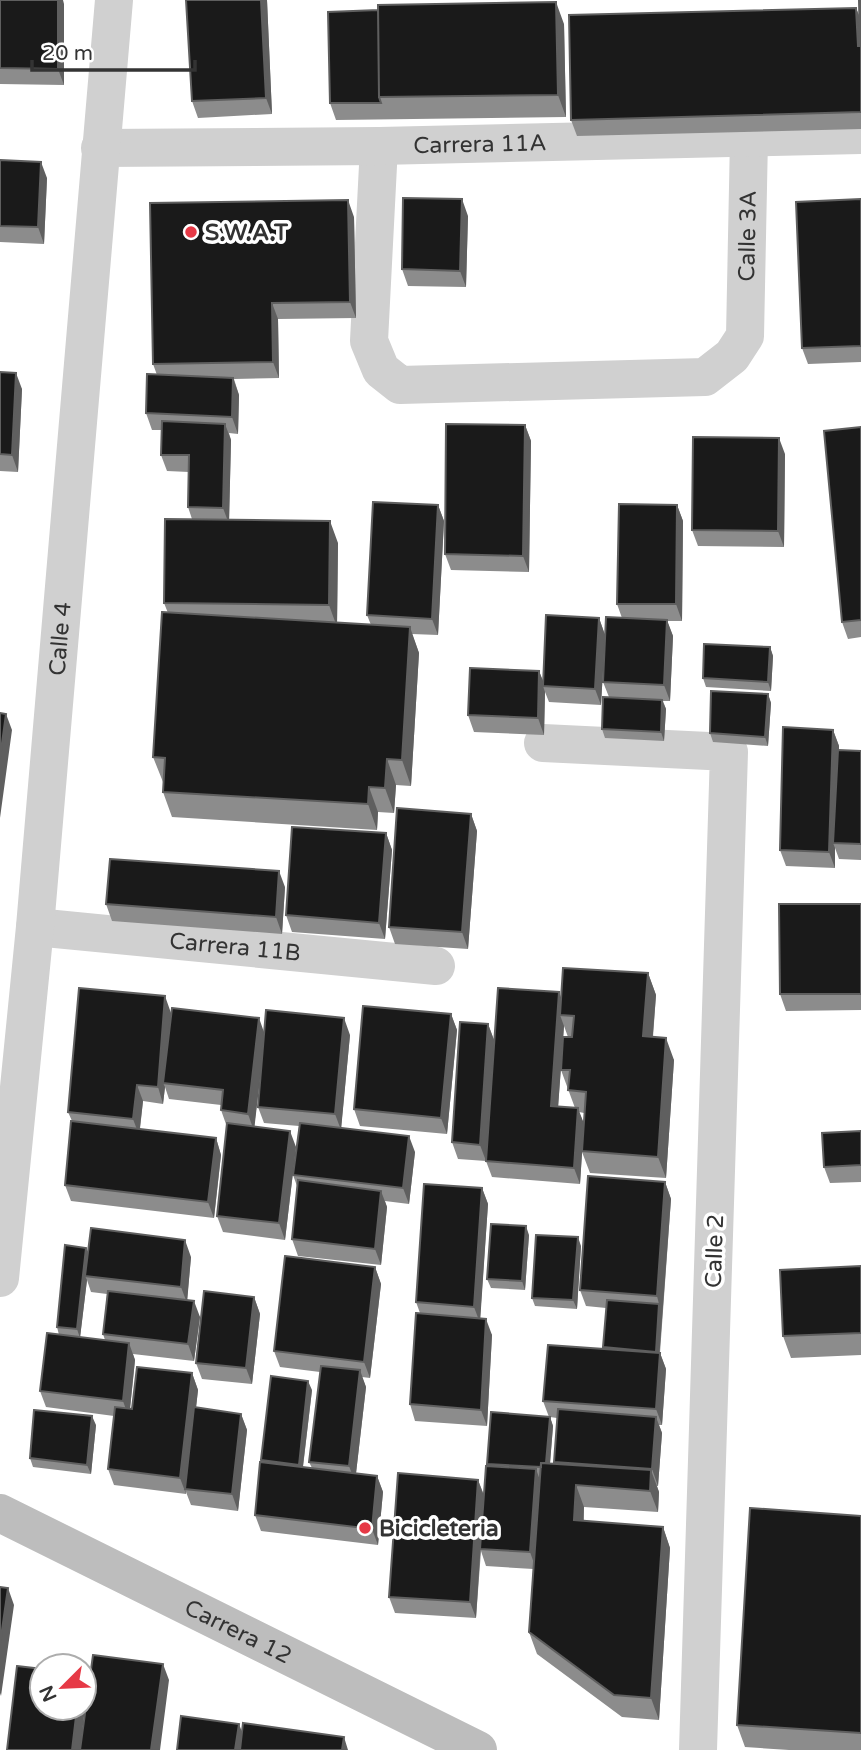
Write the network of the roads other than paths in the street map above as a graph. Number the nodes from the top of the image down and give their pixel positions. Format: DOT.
graph roads {
  1 [pos="114,0"];
  2 [pos="861,135"];
  3 [pos="749,138"];
  4 [pos="379,146"];
  5 [pos="100,148"];
  6 [pos="543,743"];
  7 [pos="35,927"];
  8 [pos="436,966"];
  9 [pos="0,1278"];
  10 [pos="0,1513"];
  11 [pos="472,1749"];
  12 [pos="698,1750"];
  1 -- 5 [label="street, Calle 4"];
  2 -- 3 [label="street, Carrera 11A"];
  3 -- 4 [label="street, Carrera 11A"];
  3 -- 4 [label="street, Calle 3A"];
  4 -- 5 [label="street, Carrera 11A"];
  5 -- 7 [label="street, Calle 4"];
  6 -- 12 [label="street, Calle 2"];
  7 -- 8 [label="street, Carrera 11B"];
  7 -- 9 [label="street, Calle 4"];
  10 -- 11 [label="main road, Carrera 12"];
}
